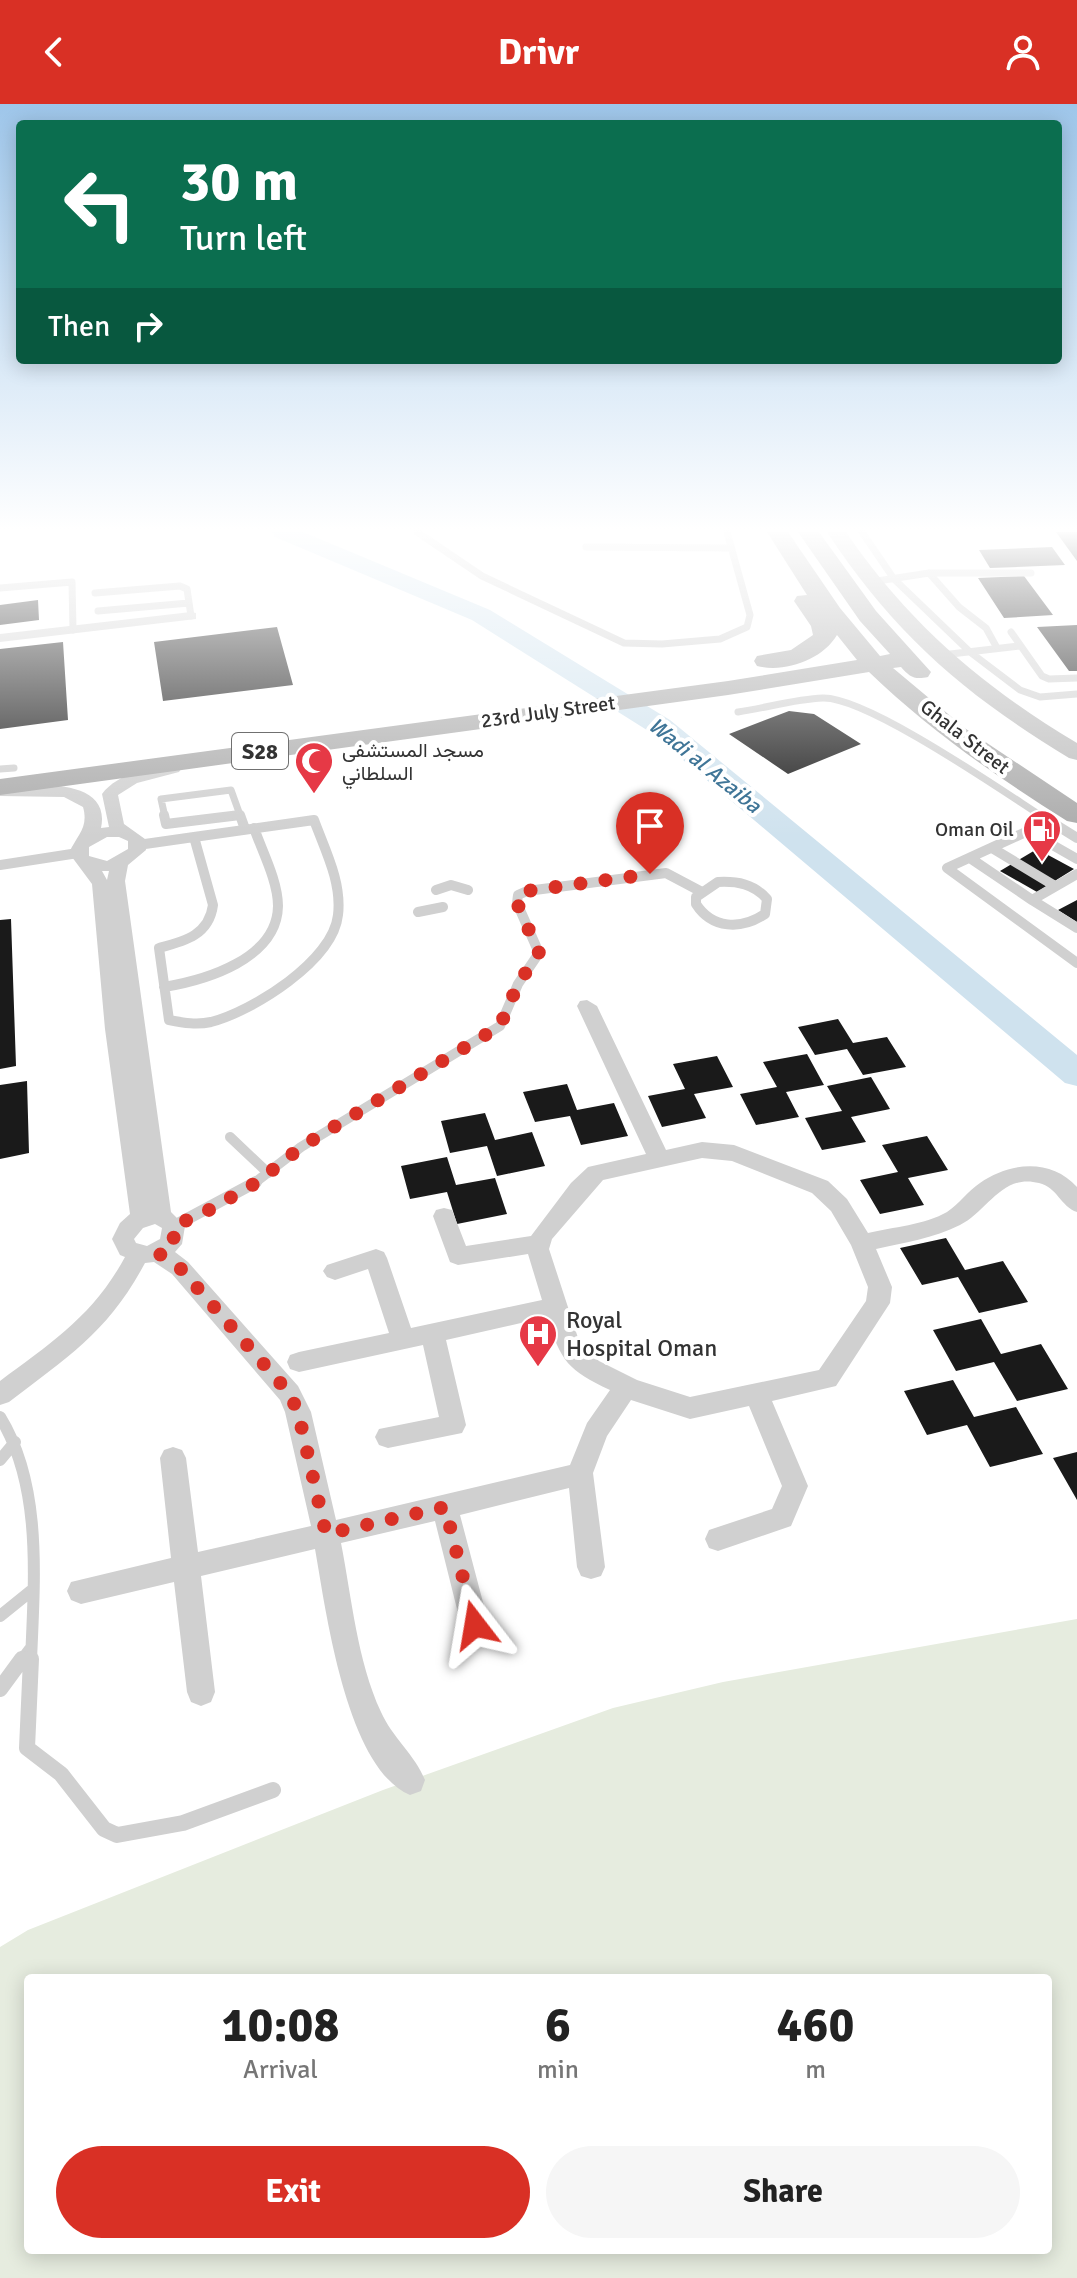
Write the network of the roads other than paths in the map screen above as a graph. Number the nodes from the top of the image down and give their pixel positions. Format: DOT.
graph roads {
  1 [pos="41,633"];
  2 [pos="603,633"];
  3 [pos="732,633"];
  4 [pos="824,633"];
  5 [pos="861,633"];
  6 [pos="871,633"];
  7 [pos="917,633"];
  8 [pos="951,633"];
  9 [pos="989,633"];
  10 [pos="1012,633"];
  11 [pos="0,638"];
  12 [pos="1019,646"];
  13 [pos="997,648"];
  14 [pos="970,652"];
  15 [pos="942,655"];
  16 [pos="886,657"];
  17 [pos="1077,678"];
  18 [pos="704,684"];
  19 [pos="1077,694"];
  20 [pos="514,708"];
  21 [pos="738,712"];
  22 [pos="961,716"];
  23 [pos="1077,753"];
  24 [pos="237,754"];
  25 [pos="3,777"];
  26 [pos="1077,790"];
  27 [pos="1032,810"];
  28 [pos="240,815"];
  29 [pos="1077,815"];
  30 [pos="250,828"];
  31 [pos="122,832"];
  32 [pos="194,836"];
  33 [pos="90,837"];
  34 [pos="1077,838"];
  35 [pos="138,845"];
  36 [pos="992,848"];
  37 [pos="970,858"];
  38 [pos="83,859"];
  39 [pos="1077,859"];
  40 [pos="120,863"];
  41 [pos="0,865"];
  42 [pos="1077,874"];
  43 [pos="1055,886"];
  44 [pos="436,890"];
  45 [pos="468,890"];
  46 [pos="700,891"];
  47 [pos="1032,900"];
  48 [pos="443,907"];
  49 [pos="418,912"];
  50 [pos="1077,928"];
  51 [pos="1077,963"];
  52 [pos="164,987"];
  53 [pos="587,1006"];
  54 [pos="230,1137"];
  55 [pos="659,1159"];
  56 [pos="268,1173"];
  57 [pos="1077,1204"];
  58 [pos="444,1216"];
  59 [pos="159,1220"];
  60 [pos="540,1243"];
  61 [pos="862,1243"];
  62 [pos="148,1254"];
  63 [pos="335,1271"];
  64 [pos="556,1306"];
  65 [pos="432,1333"];
  66 [pos="403,1339"];
  67 [pos="299,1362"];
  68 [pos="627,1385"];
  69 [pos="0,1395"];
  70 [pos="757,1395"];
  71 [pos="0,1417"];
  72 [pos="388,1437"];
  73 [pos="15,1442"];
  74 [pos="173,1458"];
  75 [pos="0,1460"];
  76 [pos="580,1473"];
  77 [pos="445,1507"];
  78 [pos="326,1534"];
  79 [pos="718,1539"];
  80 [pos="186,1567"];
  81 [pos="591,1567"];
  82 [pos="31,1591"];
  83 [pos="81,1591"];
  84 [pos="0,1616"];
  85 [pos="475,1625"];
  86 [pos="30,1649"];
  87 [pos="0,1689"];
  88 [pos="201,1692"];
  89 [pos="410,1780"];
  90 [pos="273,1790"];
  1 -- 11 [label="street"];
  2 -- 3 [label="lane"];
  4 -- 18 [label="main road"];
  5 -- 16 [label="main road, Ghala Street"];
  6 -- 16 [label="main road, Ghala Street"];
  7 -- 15 [label="street"];
  8 -- 14 [label="lane"];
  9 -- 13 [label="lane"];
  10 -- 12 [label="lane"];
  12 -- 13 [label="lane"];
  12 -- 17 [label="lane"];
  13 -- 14 [label="lane"];
  14 -- 15 [label="lane"];
  14 -- 19 [label="lane"];
  15 -- 23 [label="street"];
  16 -- 18 [label="main road, 23rd July Street / S28"];
  16 -- 22 [label="main road, Ghala Street"];
  18 -- 20 [label="main road, 23rd July Street / S28"];
  18 -- 22 [label="main road"];
  20 -- 24 [label="main road, 23rd July Street / S28"];
  20 -- 25 [label="main road, 23rd July Street / S28"];
  21 -- 27 [label="lane"];
  22 -- 26 [label="main road, Ghala Street"];
  22 -- 27 [label="main road, Ghala Street"];
  24 -- 25 [label="main road, 23rd July Street / S28"];
  24 -- 31 [label="street"];
  25 -- 33 [label="street"];
  27 -- 29 [label="main road, Ghala Street"];
  27 -- 34 [label="lane"];
  27 -- 36 [label="lane"];
  27 -- 39 [label="lane"];
  28 -- 28 [label="lane"];
  28 -- 30 [label="lane"];
  30 -- 32 [label="lane"];
  30 -- 52 [label="lane"];
  30 -- 52 [label="lane"];
  31 -- 33 [label="street"];
  31 -- 35 [label="street"];
  32 -- 35 [label="lane"];
  32 -- 52 [label="lane"];
  33 -- 38 [label="street"];
  35 -- 40 [label="street"];
  36 -- 37 [label="lane"];
  36 -- 43 [label="lane"];
  37 -- 47 [label="lane"];
  37 -- 51 [label="lane"];
  38 -- 40 [label="street"];
  38 -- 41 [label="lane"];
  38 -- 59 [label="street"];
  40 -- 59 [label="street"];
  42 -- 43 [label="lane"];
  43 -- 47 [label="lane"];
  44 -- 45 [label="lane"];
  46 -- 46 [label="lane"];
  46 -- 56 [label="lane"];
  47 -- 50 [label="lane"];
  48 -- 49 [label="lane"];
  53 -- 55 [label="street"];
  54 -- 56 [label="lane"];
  55 -- 60 [label="street"];
  55 -- 61 [label="street"];
  56 -- 59 [label="lane"];
  57 -- 61 [label="street"];
  58 -- 60 [label="street"];
  59 -- 62 [label="street"];
  59 -- 62 [label="street"];
  60 -- 64 [label="street"];
  61 -- 70 [label="street"];
  62 -- 69 [label="street"];
  62 -- 78 [label="street"];
  63 -- 66 [label="street"];
  64 -- 65 [label="street"];
  64 -- 68 [label="street"];
  65 -- 66 [label="street"];
  65 -- 72 [label="street"];
  66 -- 67 [label="street"];
  68 -- 70 [label="street"];
  68 -- 76 [label="street"];
  70 -- 79 [label="street"];
  71 -- 73 [label="lane"];
  73 -- 75 [label="lane"];
  73 -- 82 [label="lane"];
  74 -- 80 [label="street"];
  76 -- 77 [label="street"];
  76 -- 81 [label="street"];
  77 -- 78 [label="street"];
  77 -- 85 [label="street"];
  78 -- 80 [label="street"];
  78 -- 89 [label="street"];
  80 -- 83 [label="street"];
  80 -- 88 [label="street"];
  82 -- 84 [label="lane"];
  82 -- 86 [label="lane"];
  86 -- 87 [label="lane"];
  86 -- 90 [label="lane"];
}
